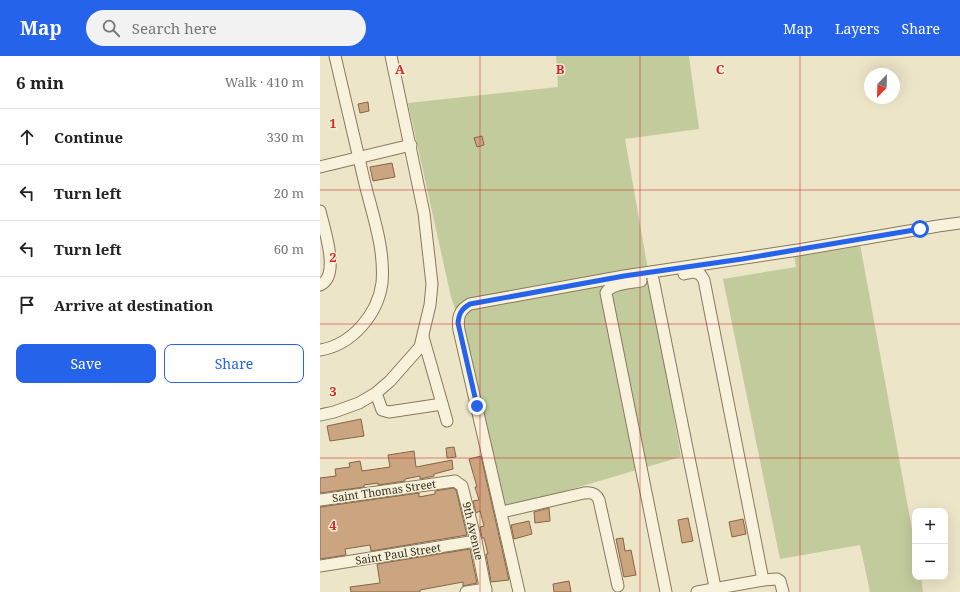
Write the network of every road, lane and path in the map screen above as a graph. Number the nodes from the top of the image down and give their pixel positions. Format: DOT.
graph roads {
  1 [pos="335,56"];
  2 [pos="391,56"];
  3 [pos="410,145"];
  4 [pos="359,157"];
  5 [pos="320,167"];
  6 [pos="320,212"];
  7 [pos="960,223"];
  8 [pos="653,279"];
  9 [pos="320,285"];
  10 [pos="423,337"];
  11 [pos="320,350"];
  12 [pos="376,393"];
  13 [pos="442,404"];
  14 [pos="320,415"];
  15 [pos="447,421"];
  16 [pos="448,482"];
  17 [pos="320,500"];
  18 [pos="502,512"];
  19 [pos="476,541"];
  20 [pos="320,566"];
  21 [pos="763,580"];
  22 [pos="618,586"];
  23 [pos="486,590"];
  24 [pos="716,591"];
  25 [pos="466,592"];
  26 [pos="519,592"];
  27 [pos="666,592"];
  28 [pos="697,592"];
  29 [pos="783,592"];
  1 -- 4 [label="street"];
  2 -- 3 [label="street"];
  3 -- 4 [label="street"];
  3 -- 10 [label="street"];
  4 -- 5 [label="street"];
  4 -- 11 [label="street"];
  6 -- 9 [label="street"];
  7 -- 18 [label="street"];
  8 -- 21 [label="street"];
  8 -- 24 [label="street"];
  8 -- 27 [label="street"];
  10 -- 12 [label="street"];
  10 -- 13 [label="street"];
  12 -- 13 [label="street"];
  12 -- 14 [label="street"];
  13 -- 15 [label="street"];
  16 -- 17 [label="street, Saint Thomas Street"];
  16 -- 19 [label="street, 9th Avenue"];
  18 -- 22 [label="street"];
  18 -- 26 [label="street"];
  19 -- 20 [label="street, Saint Paul Street"];
  19 -- 23 [label="street, 9th Avenue"];
  21 -- 24 [label="street"];
  21 -- 29 [label="street"];
  23 -- 25 [label="street"];
  24 -- 28 [label="street"];
}
